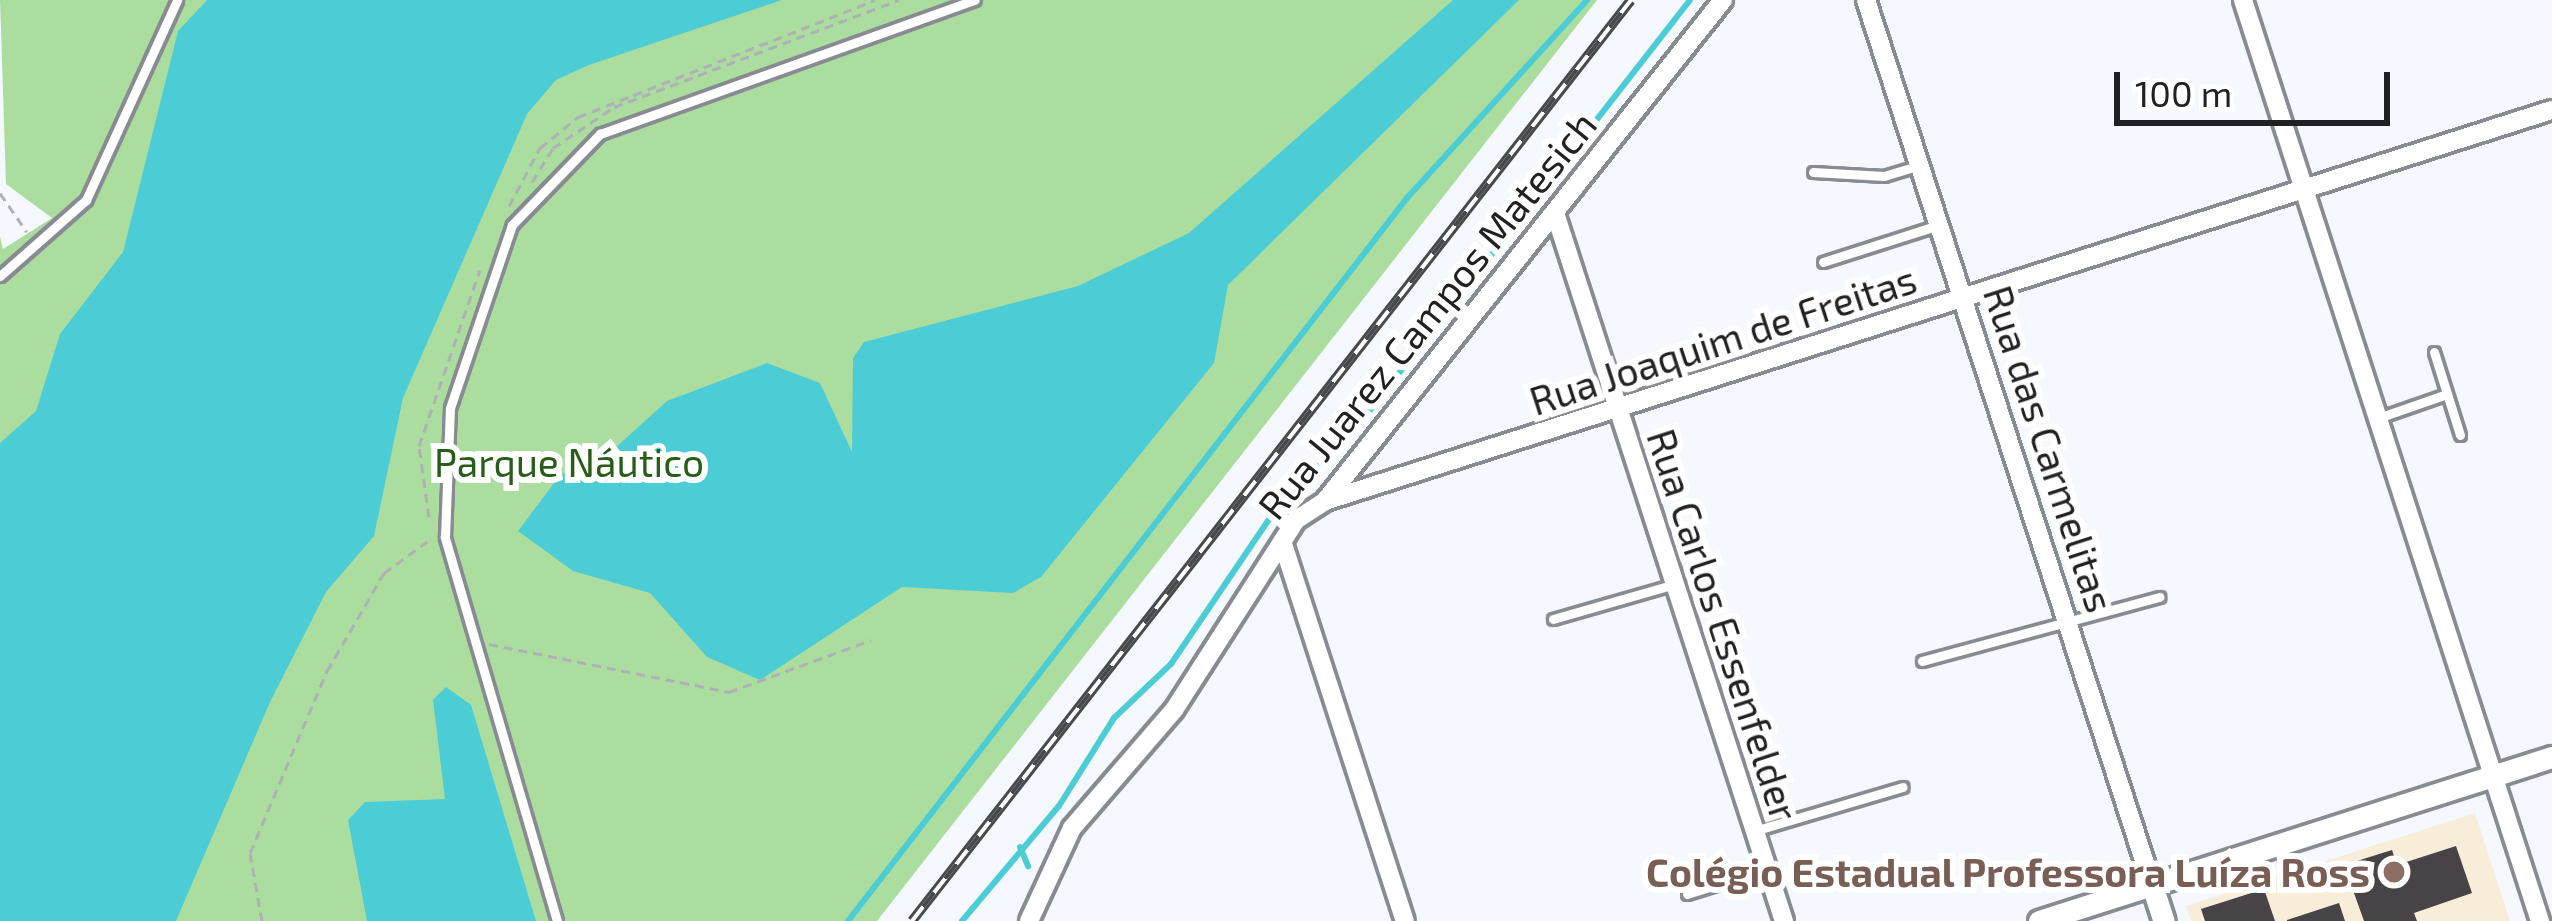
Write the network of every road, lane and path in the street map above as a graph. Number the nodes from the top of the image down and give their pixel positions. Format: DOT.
graph roads {
  1 [pos="177,0"];
  2 [pos="875,0"];
  3 [pos="975,0"];
  4 [pos="1723,0"];
  5 [pos="1866,0"];
  6 [pos="2242,0"];
  7 [pos="2552,110"];
  8 [pos="1919,165"];
  9 [pos="1814,172"];
  10 [pos="2303,189"];
  11 [pos="0,193"];
  12 [pos="1555,213"];
  13 [pos="504,219"];
  14 [pos="1939,225"];
  15 [pos="38,249"];
  16 [pos="488,252"];
  17 [pos="1823,262"];
  18 [pos="0,276"];
  19 [pos="1962,298"];
  20 [pos="2434,352"];
  21 [pos="2447,394"];
  22 [pos="1618,408"];
  23 [pos="2378,419"];
  24 [pos="2460,435"];
  25 [pos="1325,501"];
  26 [pos="446,537"];
  27 [pos="1284,547"];
  28 [pos="1675,584"];
  29 [pos="2160,597"];
  30 [pos="1553,620"];
  31 [pos="2068,626"];
  32 [pos="470,638"];
  33 [pos="871,640"];
  34 [pos="1922,661"];
  35 [pos="2552,757"];
  36 [pos="2493,776"];
  37 [pos="1903,787"];
  38 [pos="1754,831"];
  39 [pos="1767,869"];
  40 [pos="2152,885"];
  41 [pos="1688,893"];
  42 [pos="1028,916"];
  43 [pos="262,921"];
  44 [pos="557,921"];
  45 [pos="1405,921"];
  46 [pos="1784,921"];
  47 [pos="2039,921"];
  48 [pos="2164,921"];
  49 [pos="2540,921"];
  1 -- 15 [label="lane"];
  2 -- 13 [label="path"];
  3 -- 26 [label="lane"];
  4 -- 12 [label="street, Rua Juarez Campos Matesich"];
  5 -- 8 [label="street, Rua das Carmelitas"];
  6 -- 10 [label="street"];
  7 -- 10 [label="street, Rua Joaquim de Freitas"];
  8 -- 9 [label="lane"];
  8 -- 14 [label="street, Rua das Carmelitas"];
  10 -- 19 [label="street, Rua Joaquim de Freitas"];
  10 -- 23 [label="street"];
  11 -- 15 [label="path"];
  12 -- 22 [label="street, Rua Carlos Essenfelder"];
  12 -- 25 [label="street, Rua Juarez Campos Matesich"];
  14 -- 17 [label="lane"];
  14 -- 19 [label="street, Rua das Carmelitas"];
  15 -- 18 [label="lane"];
  16 -- 26 [label="path"];
  19 -- 22 [label="street, Rua Joaquim de Freitas"];
  19 -- 31 [label="street, Rua das Carmelitas"];
  20 -- 21 [label="lane"];
  21 -- 23 [label="lane"];
  21 -- 24 [label="lane"];
  22 -- 25 [label="street, Rua Joaquim de Freitas"];
  22 -- 28 [label="street, Rua Carlos Essenfelder"];
  23 -- 36 [label="street"];
  25 -- 27 [label="street, Rua Juarez Campos Matesich"];
  26 -- 32 [label="lane"];
  26 -- 43 [label="path"];
  27 -- 42 [label="street, Rua Juarez Campos Matesich"];
  27 -- 45 [label="street"];
  28 -- 30 [label="lane"];
  28 -- 38 [label="street, Rua Carlos Essenfelder"];
  29 -- 31 [label="lane"];
  31 -- 34 [label="lane"];
  31 -- 40 [label="street, Rua das Carmelitas"];
  32 -- 33 [label="path"];
  32 -- 44 [label="lane"];
  35 -- 36 [label="street"];
  36 -- 40 [label="street"];
  36 -- 49 [label="street"];
  37 -- 38 [label="lane"];
  38 -- 39 [label="street, Rua Carlos Essenfelder"];
  39 -- 41 [label="lane"];
  39 -- 46 [label="street, Rua Carlos Essenfelder"];
  40 -- 47 [label="street"];
  40 -- 48 [label="street, Rua das Carmelitas"];
}
